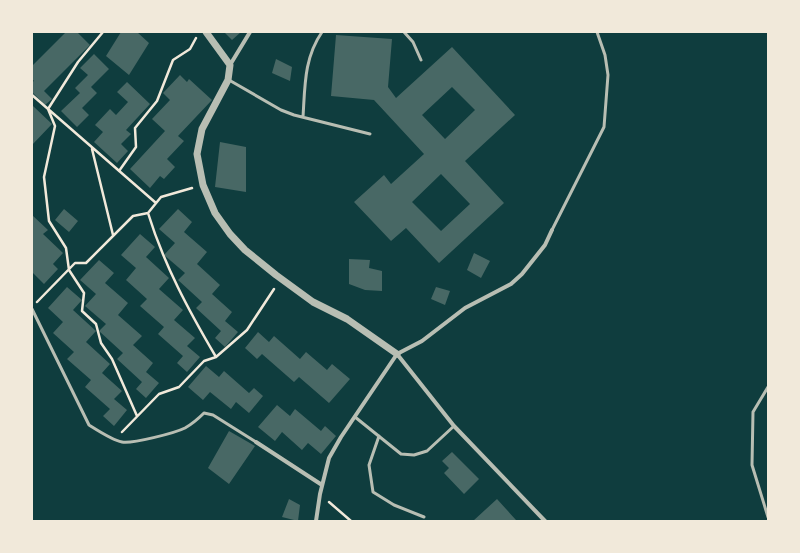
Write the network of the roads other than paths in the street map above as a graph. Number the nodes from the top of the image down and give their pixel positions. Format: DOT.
graph roads {
  1 [pos="206,32"];
  2 [pos="250,32"];
  3 [pos="322,32"];
  4 [pos="404,32"];
  5 [pos="596,32"];
  6 [pos="421,60"];
  7 [pos="230,65"];
  8 [pos="228,80"];
  9 [pos="302,117"];
  10 [pos="370,134"];
  11 [pos="552,230"];
  12 [pos="32,308"];
  13 [pos="397,354"];
  14 [pos="768,387"];
  15 [pos="355,417"];
  16 [pos="454,426"];
  17 [pos="379,436"];
  18 [pos="256,442"];
  19 [pos="322,485"];
  20 [pos="424,517"];
  21 [pos="768,517"];
  22 [pos="316,521"];
  23 [pos="545,521"];
  1 -- 7 [label="street"];
  2 -- 7 [label="street"];
  3 -- 9 [label="lane"];
  4 -- 6 [label="lane"];
  5 -- 11 [label="lane"];
  7 -- 8 [label="street"];
  8 -- 9 [label="lane"];
  8 -- 13 [label="street"];
  9 -- 10 [label="lane"];
  11 -- 13 [label="street"];
  12 -- 18 [label="lane"];
  13 -- 15 [label="street"];
  13 -- 16 [label="street"];
  14 -- 21 [label="lane"];
  15 -- 17 [label="lane"];
  15 -- 19 [label="street"];
  16 -- 17 [label="lane"];
  16 -- 23 [label="street"];
  17 -- 20 [label="lane"];
  18 -- 19 [label="street"];
  19 -- 22 [label="street"];
}
